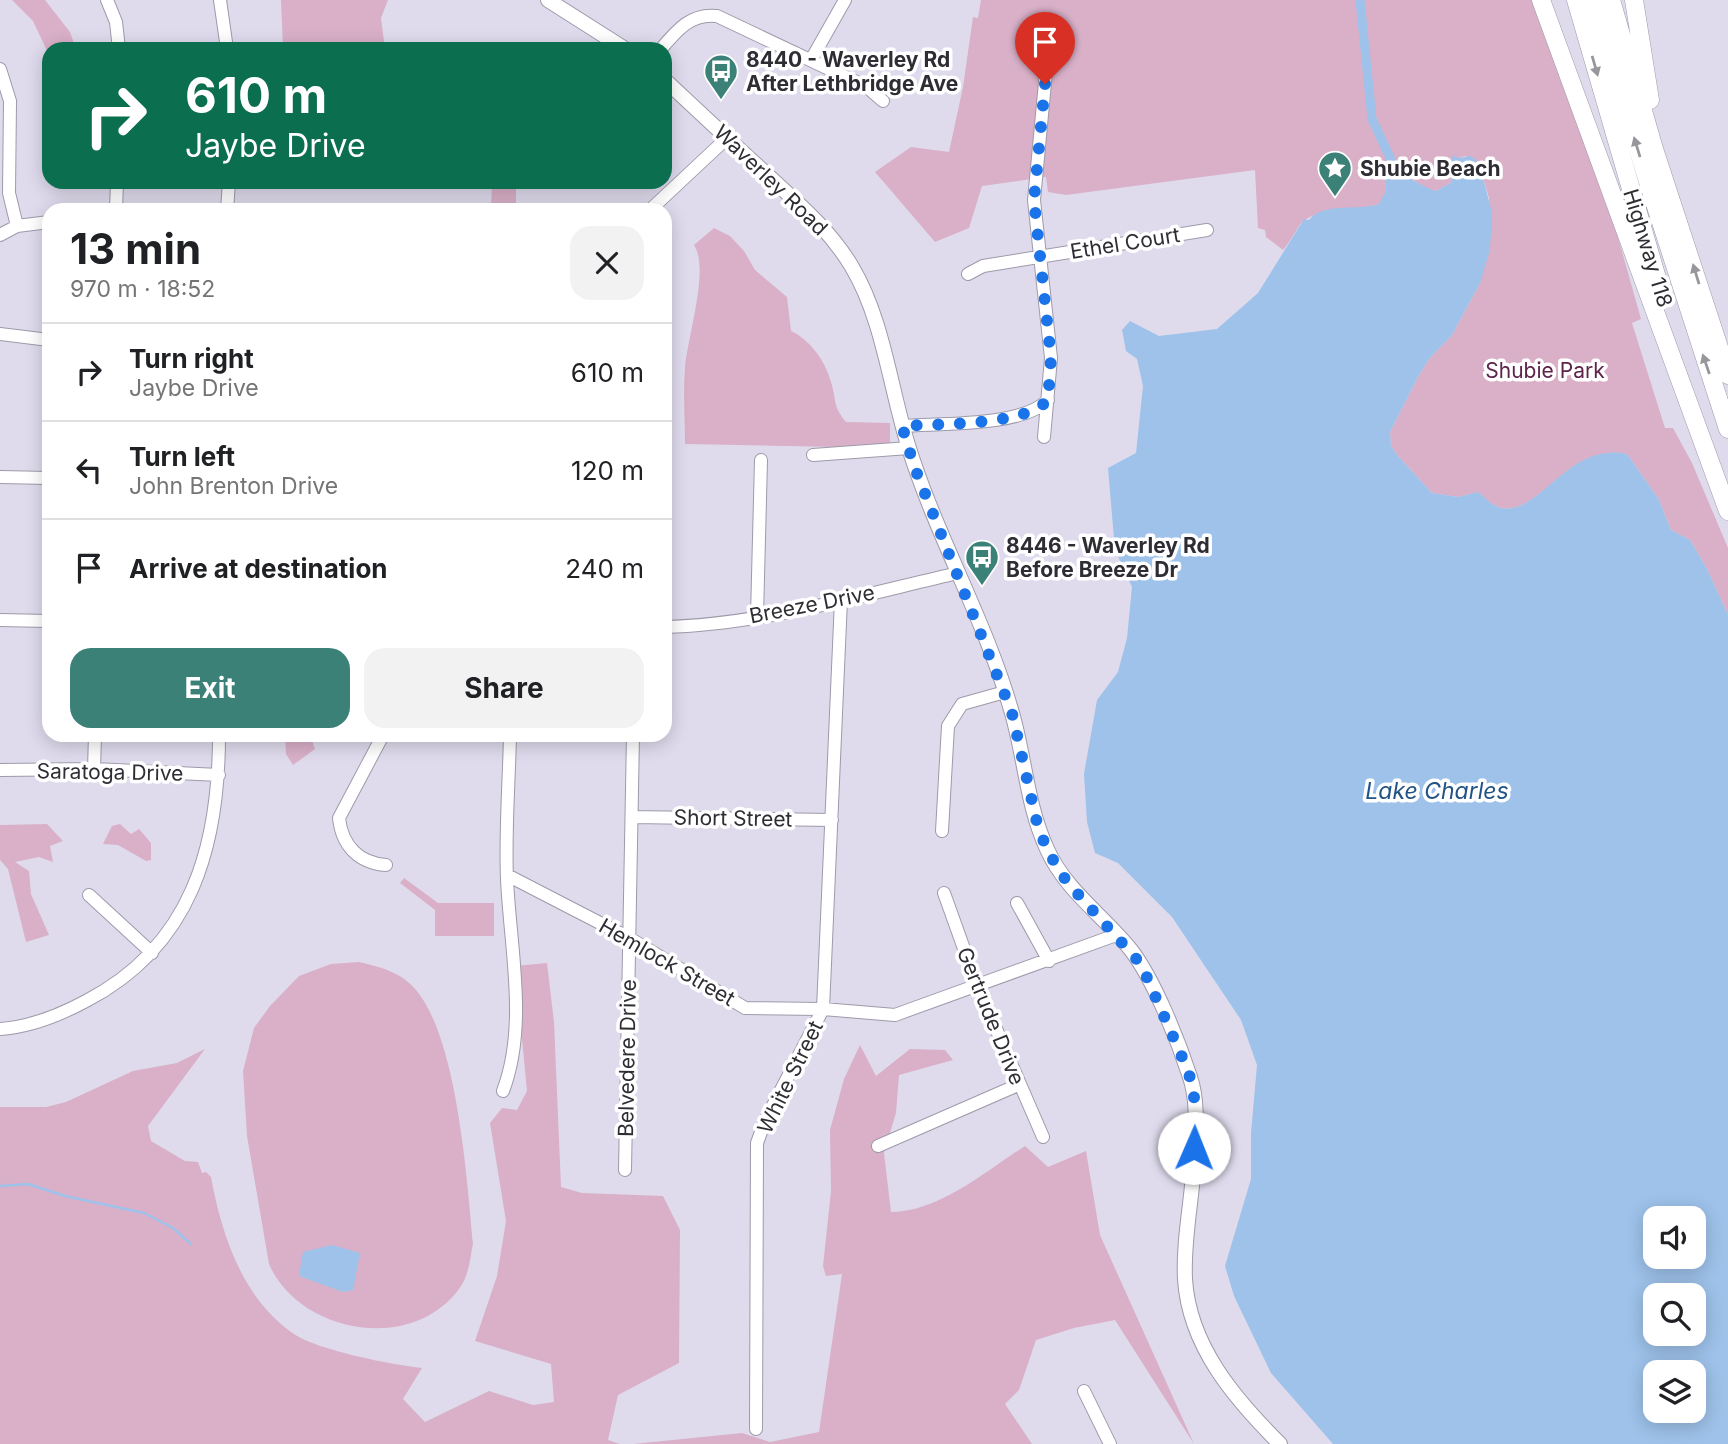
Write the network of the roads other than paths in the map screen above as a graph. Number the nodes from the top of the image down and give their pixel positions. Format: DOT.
graph roads {
  1 [pos="107,0"];
  2 [pos="220,0"];
  3 [pos="548,0"];
  4 [pos="845,0"];
  5 [pos="1541,0"];
  6 [pos="1576,0"];
  7 [pos="1593,0"];
  8 [pos="1611,0"];
  9 [pos="1634,0"];
  10 [pos="118,42"];
  11 [pos="226,42"];
  12 [pos="614,42"];
  13 [pos="668,42"];
  14 [pos="811,60"];
  15 [pos="1047,61"];
  16 [pos="0,69"];
  17 [pos="672,86"];
  18 [pos="883,101"];
  19 [pos="727,138"];
  20 [pos="1665,179"];
  21 [pos="657,203"];
  22 [pos="42,223"];
  23 [pos="17,226"];
  24 [pos="1208,230"];
  25 [pos="0,234"];
  26 [pos="1042,256"];
  27 [pos="968,274"];
  28 [pos="0,334"];
  29 [pos="42,339"];
  30 [pos="1728,375"];
  31 [pos="1048,400"];
  32 [pos="902,426"];
  33 [pos="1728,429"];
  34 [pos="1044,437"];
  35 [pos="909,449"];
  36 [pos="813,455"];
  37 [pos="761,460"];
  38 [pos="0,477"];
  39 [pos="42,478"];
  40 [pos="1728,492"];
  41 [pos="1728,511"];
  42 [pos="958,573"];
  43 [pos="841,600"];
  44 [pos="757,616"];
  45 [pos="0,620"];
  46 [pos="42,621"];
  47 [pos="672,627"];
  48 [pos="1005,692"];
  49 [pos="96,742"];
  50 [pos="219,742"];
  51 [pos="379,742"];
  52 [pos="510,742"];
  53 [pos="633,742"];
  54 [pos="94,769"];
  55 [pos="0,770"];
  56 [pos="219,775"];
  57 [pos="634,817"];
  58 [pos="832,820"];
  59 [pos="942,831"];
  60 [pos="386,865"];
  61 [pos="507,875"];
  62 [pos="944,893"];
  63 [pos="89,895"];
  64 [pos="1017,903"];
  65 [pos="1116,935"];
  66 [pos="629,938"];
  67 [pos="152,953"];
  68 [pos="1049,961"];
  69 [pos="977,985"];
  70 [pos="823,1009"];
  71 [pos="0,1029"];
  72 [pos="1018,1085"];
  73 [pos="503,1091"];
  74 [pos="1043,1137"];
  75 [pos="878,1146"];
  76 [pos="625,1170"];
  77 [pos="1084,1391"];
  78 [pos="756,1429"];
  79 [pos="1110,1444"];
  80 [pos="1280,1444"];
  1 -- 10 [label="street"];
  2 -- 11 [label="street"];
  3 -- 12 [label="main road"];
  4 -- 14 [label="street"];
  5 -- 41 [label="highway"];
  6 -- 40 [label="highway, Highway 118, one-way"];
  33 -- 7 [label="highway, Highway 118, one-way"];
  8 -- 20 [label="highway"];
  9 -- 20 [label="highway"];
  13 -- 14 [label="street"];
  14 -- 18 [label="street"];
  15 -- 26 [label="street"];
  16 -- 23 [label="street"];
  17 -- 19 [label="main road, Waverley Road"];
  19 -- 21 [label="street"];
  19 -- 32 [label="main road, Waverley Road"];
  30 -- 20 [label="highway, one-way"];
  22 -- 23 [label="street"];
  23 -- 25 [label="street"];
  24 -- 26 [label="street, Ethel Court"];
  26 -- 27 [label="street, Ethel Court"];
  26 -- 31 [label="street"];
  28 -- 29 [label="street"];
  31 -- 32 [label="street"];
  31 -- 34 [label="street"];
  32 -- 35 [label="main road, Waverley Road"];
  35 -- 36 [label="street"];
  35 -- 42 [label="main road, Waverley Road"];
  37 -- 44 [label="street"];
  38 -- 39 [label="street"];
  42 -- 43 [label="street, Breeze Drive"];
  42 -- 48 [label="main road, Waverley Road"];
  43 -- 44 [label="street, Breeze Drive"];
  43 -- 58 [label="street, White Street"];
  44 -- 47 [label="street, Breeze Drive"];
  45 -- 46 [label="street"];
  48 -- 59 [label="street"];
  48 -- 65 [label="main road, Waverley Road"];
  49 -- 54 [label="street"];
  50 -- 56 [label="street"];
  51 -- 60 [label="street"];
  52 -- 61 [label="street"];
  53 -- 57 [label="street, Belvedere Drive"];
  54 -- 55 [label="street, Saratoga Drive"];
  54 -- 56 [label="street, Saratoga Drive"];
  56 -- 67 [label="street"];
  57 -- 58 [label="street, Short Street"];
  57 -- 66 [label="street, Belvedere Drive"];
  58 -- 70 [label="street, White Street"];
  61 -- 66 [label="street, Hemlock Street"];
  61 -- 73 [label="street"];
  62 -- 69 [label="street, Gertrude Drive"];
  63 -- 67 [label="street"];
  64 -- 68 [label="street"];
  65 -- 68 [label="street, Hemlock Street"];
  65 -- 80 [label="main road, Waverley Road"];
  66 -- 70 [label="street, Hemlock Street"];
  66 -- 76 [label="street, Belvedere Drive"];
  67 -- 71 [label="street"];
  68 -- 69 [label="street, Hemlock Street"];
  69 -- 70 [label="street, Hemlock Street"];
  69 -- 72 [label="street, Gertrude Drive"];
  70 -- 78 [label="street, White Street"];
  72 -- 74 [label="street, Gertrude Drive"];
  72 -- 75 [label="street"];
  77 -- 79 [label="street"];
}
